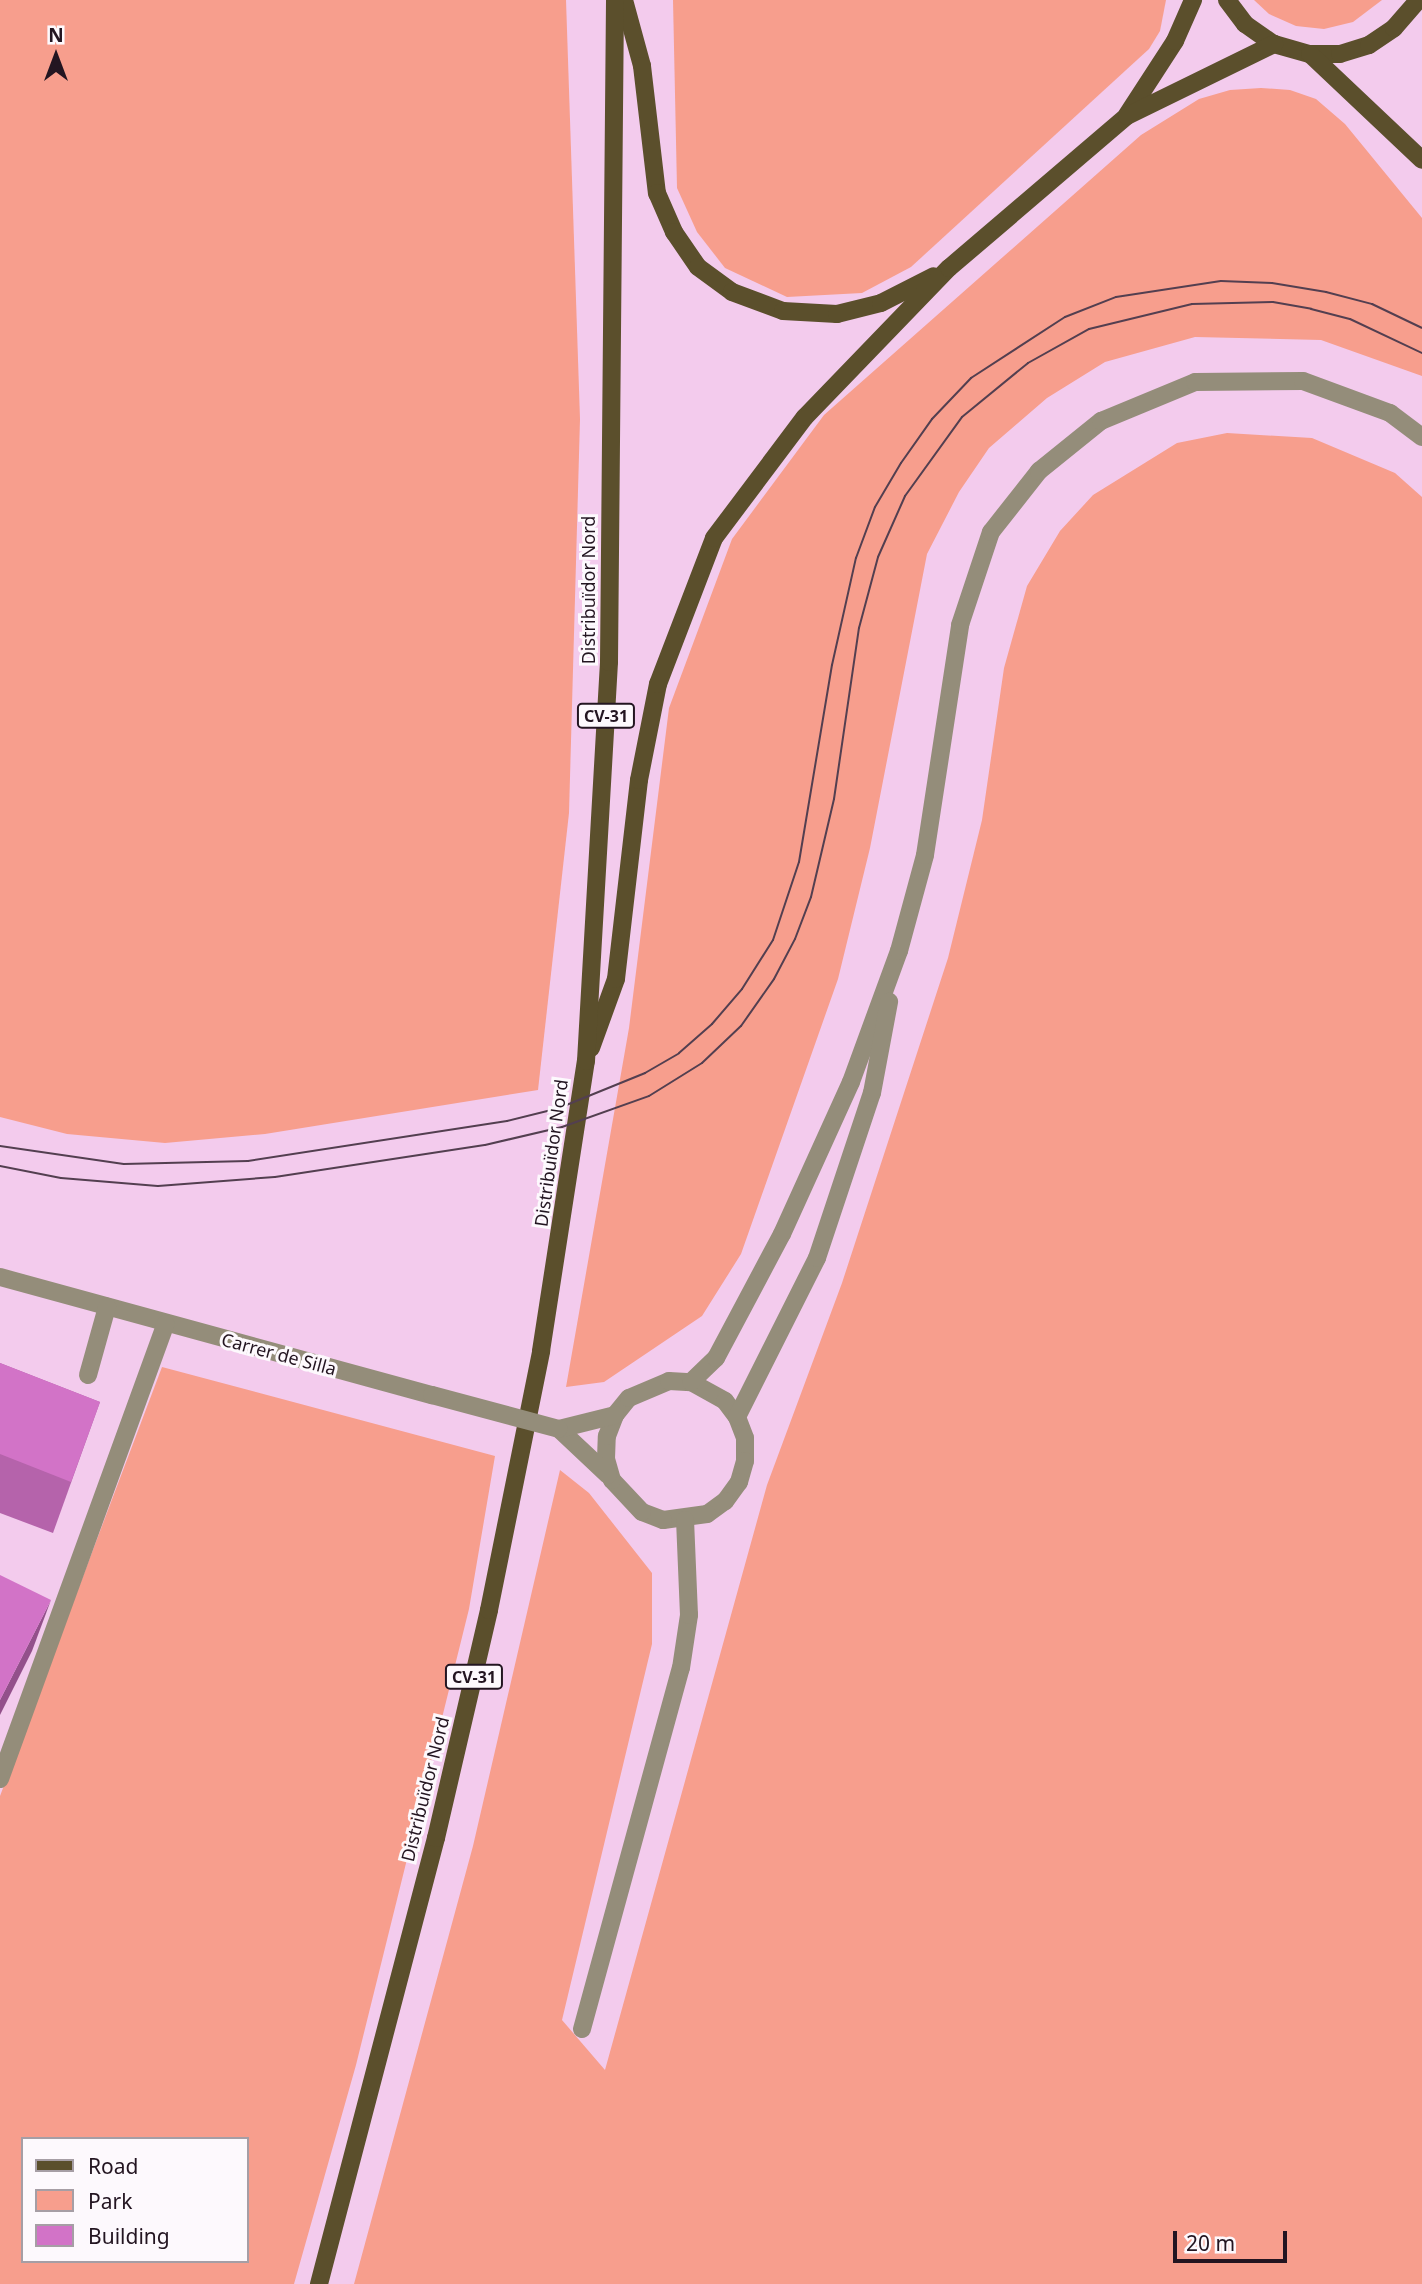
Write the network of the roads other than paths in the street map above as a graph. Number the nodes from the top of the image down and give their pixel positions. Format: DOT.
graph roads {
  1 [pos="615,0"];
  2 [pos="624,0"];
  3 [pos="1193,0"];
  4 [pos="1227,0"];
  5 [pos="1418,0"];
  6 [pos="1274,44"];
  7 [pos="1310,54"];
  8 [pos="1127,116"];
  9 [pos="1422,160"];
  10 [pos="949,268"];
  11 [pos="1422,437"];
  12 [pos="899,951"];
  13 [pos="586,1061"];
  14 [pos="0,1277"];
  15 [pos="107,1307"];
  16 [pos="166,1325"];
  17 [pos="88,1375"];
  18 [pos="691,1382"];
  19 [pos="615,1415"];
  20 [pos="737,1417"];
  21 [pos="559,1429"];
  22 [pos="611,1480"];
  23 [pos="685,1520"];
  24 [pos="0,1779"];
  25 [pos="582,2029"];
  26 [pos="319,2284"];
  1 -- 13 [label="main road, Distribuïdor Nord / CV-31"];
  2 -- 10 [label="main road"];
  3 -- 8 [label="main road"];
  4 -- 6 [label="main road"];
  5 -- 7 [label="main road"];
  6 -- 7 [label="main road"];
  6 -- 8 [label="main road"];
  7 -- 9 [label="main road"];
  8 -- 10 [label="main road"];
  10 -- 13 [label="main road"];
  11 -- 12 [label="street"];
  12 -- 18 [label="street"];
  12 -- 20 [label="street"];
  13 -- 26 [label="main road, Distribuïdor Nord / CV-31"];
  14 -- 15 [label="street, Carrer de Silla"];
  15 -- 16 [label="street, Carrer de Silla"];
  15 -- 17 [label="street"];
  16 -- 21 [label="street, Carrer de Silla, bridge"];
  16 -- 24 [label="street"];
  18 -- 19 [label="street"];
  18 -- 20 [label="street"];
  19 -- 21 [label="street, Carrer de Silla"];
  19 -- 22 [label="street"];
  20 -- 23 [label="street"];
  21 -- 22 [label="street, Carrer de Silla"];
  22 -- 23 [label="street"];
  23 -- 25 [label="street"];
}
